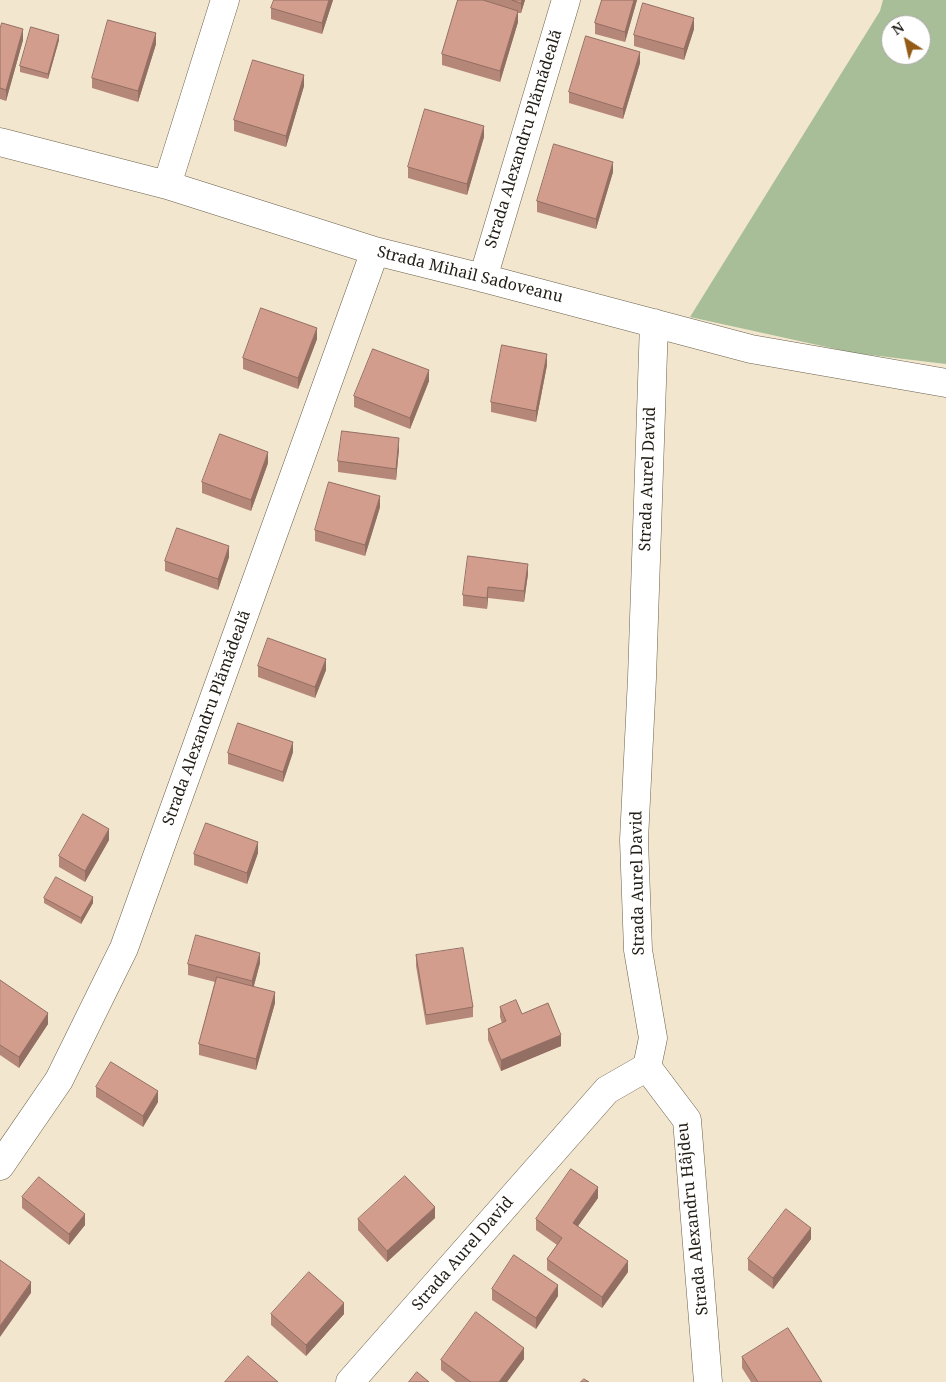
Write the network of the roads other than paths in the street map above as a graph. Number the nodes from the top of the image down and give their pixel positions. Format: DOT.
graph roads {
  1 [pos="225,0"];
  2 [pos="566,0"];
  3 [pos="0,142"];
  4 [pos="167,185"];
  5 [pos="375,251"];
  6 [pos="483,278"];
  7 [pos="654,323"];
  8 [pos="946,383"];
  9 [pos="647,1067"];
  10 [pos="0,1166"];
  11 [pos="350,1382"];
  12 [pos="708,1382"];
  1 -- 4 [label="street"];
  2 -- 6 [label="street, Strada Alexandru Plămădeală"];
  3 -- 4 [label="street, Strada Mihail Sadoveanu"];
  4 -- 5 [label="street, Strada Mihail Sadoveanu"];
  5 -- 6 [label="street, Strada Mihail Sadoveanu"];
  5 -- 10 [label="street, Strada Alexandru Plămădeală"];
  6 -- 7 [label="street, Strada Mihail Sadoveanu"];
  7 -- 8 [label="street, Strada Mihail Sadoveanu"];
  7 -- 9 [label="street, Strada Aurel David"];
  9 -- 11 [label="street, Strada Aurel David"];
  9 -- 12 [label="street, Strada Alexandru Hâjdeu"];
}
